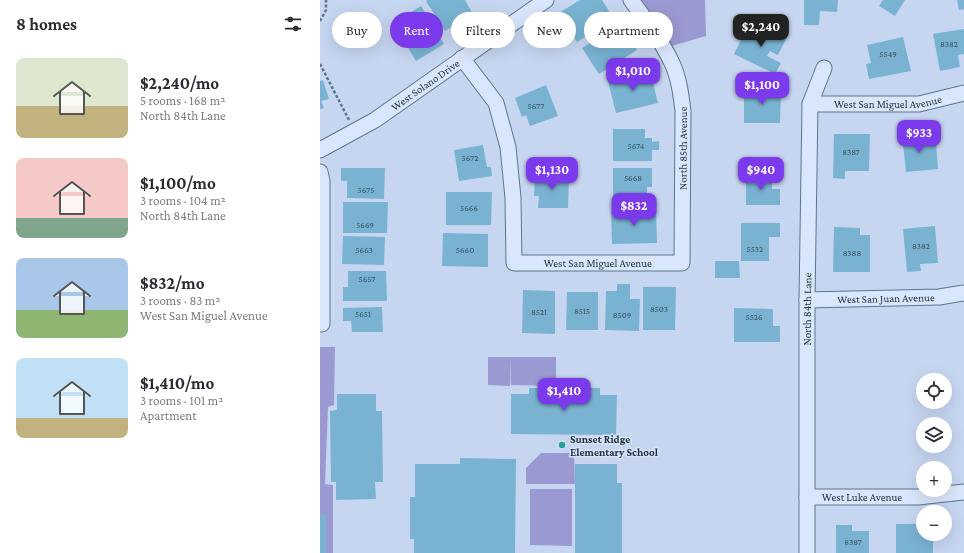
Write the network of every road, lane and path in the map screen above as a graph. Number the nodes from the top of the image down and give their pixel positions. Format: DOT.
graph roads {
  1 [pos="326,0"];
  2 [pos="546,0"];
  3 [pos="631,0"];
  4 [pos="320,21"];
  5 [pos="462,58"];
  6 [pos="320,64"];
  7 [pos="824,68"];
  8 [pos="964,94"];
  9 [pos="810,104"];
  10 [pos="354,132"];
  11 [pos="320,150"];
  12 [pos="320,172"];
  13 [pos="682,263"];
  14 [pos="964,293"];
  15 [pos="808,300"];
  16 [pos="321,324"];
  17 [pos="964,492"];
  18 [pos="808,497"];
  19 [pos="807,553"];
  1 -- 4 [label="path"];
  2 -- 5 [label="street, West Solano Drive"];
  3 -- 13 [label="street, North 85th Avenue"];
  5 -- 10 [label="street, West Solano Drive"];
  5 -- 13 [label="street, West San Miguel Avenue"];
  6 -- 10 [label="path"];
  7 -- 9 [label="street, North 84th Lane"];
  8 -- 9 [label="street, West San Miguel Avenue"];
  9 -- 15 [label="street, North 84th Lane"];
  10 -- 11 [label="street, West Solano Drive"];
  12 -- 16 [label="street"];
  14 -- 15 [label="street, West San Juan Avenue"];
  15 -- 18 [label="street, North 84th Lane"];
  17 -- 18 [label="street, West Luke Avenue"];
  18 -- 19 [label="street, North 84th Lane"];
}
